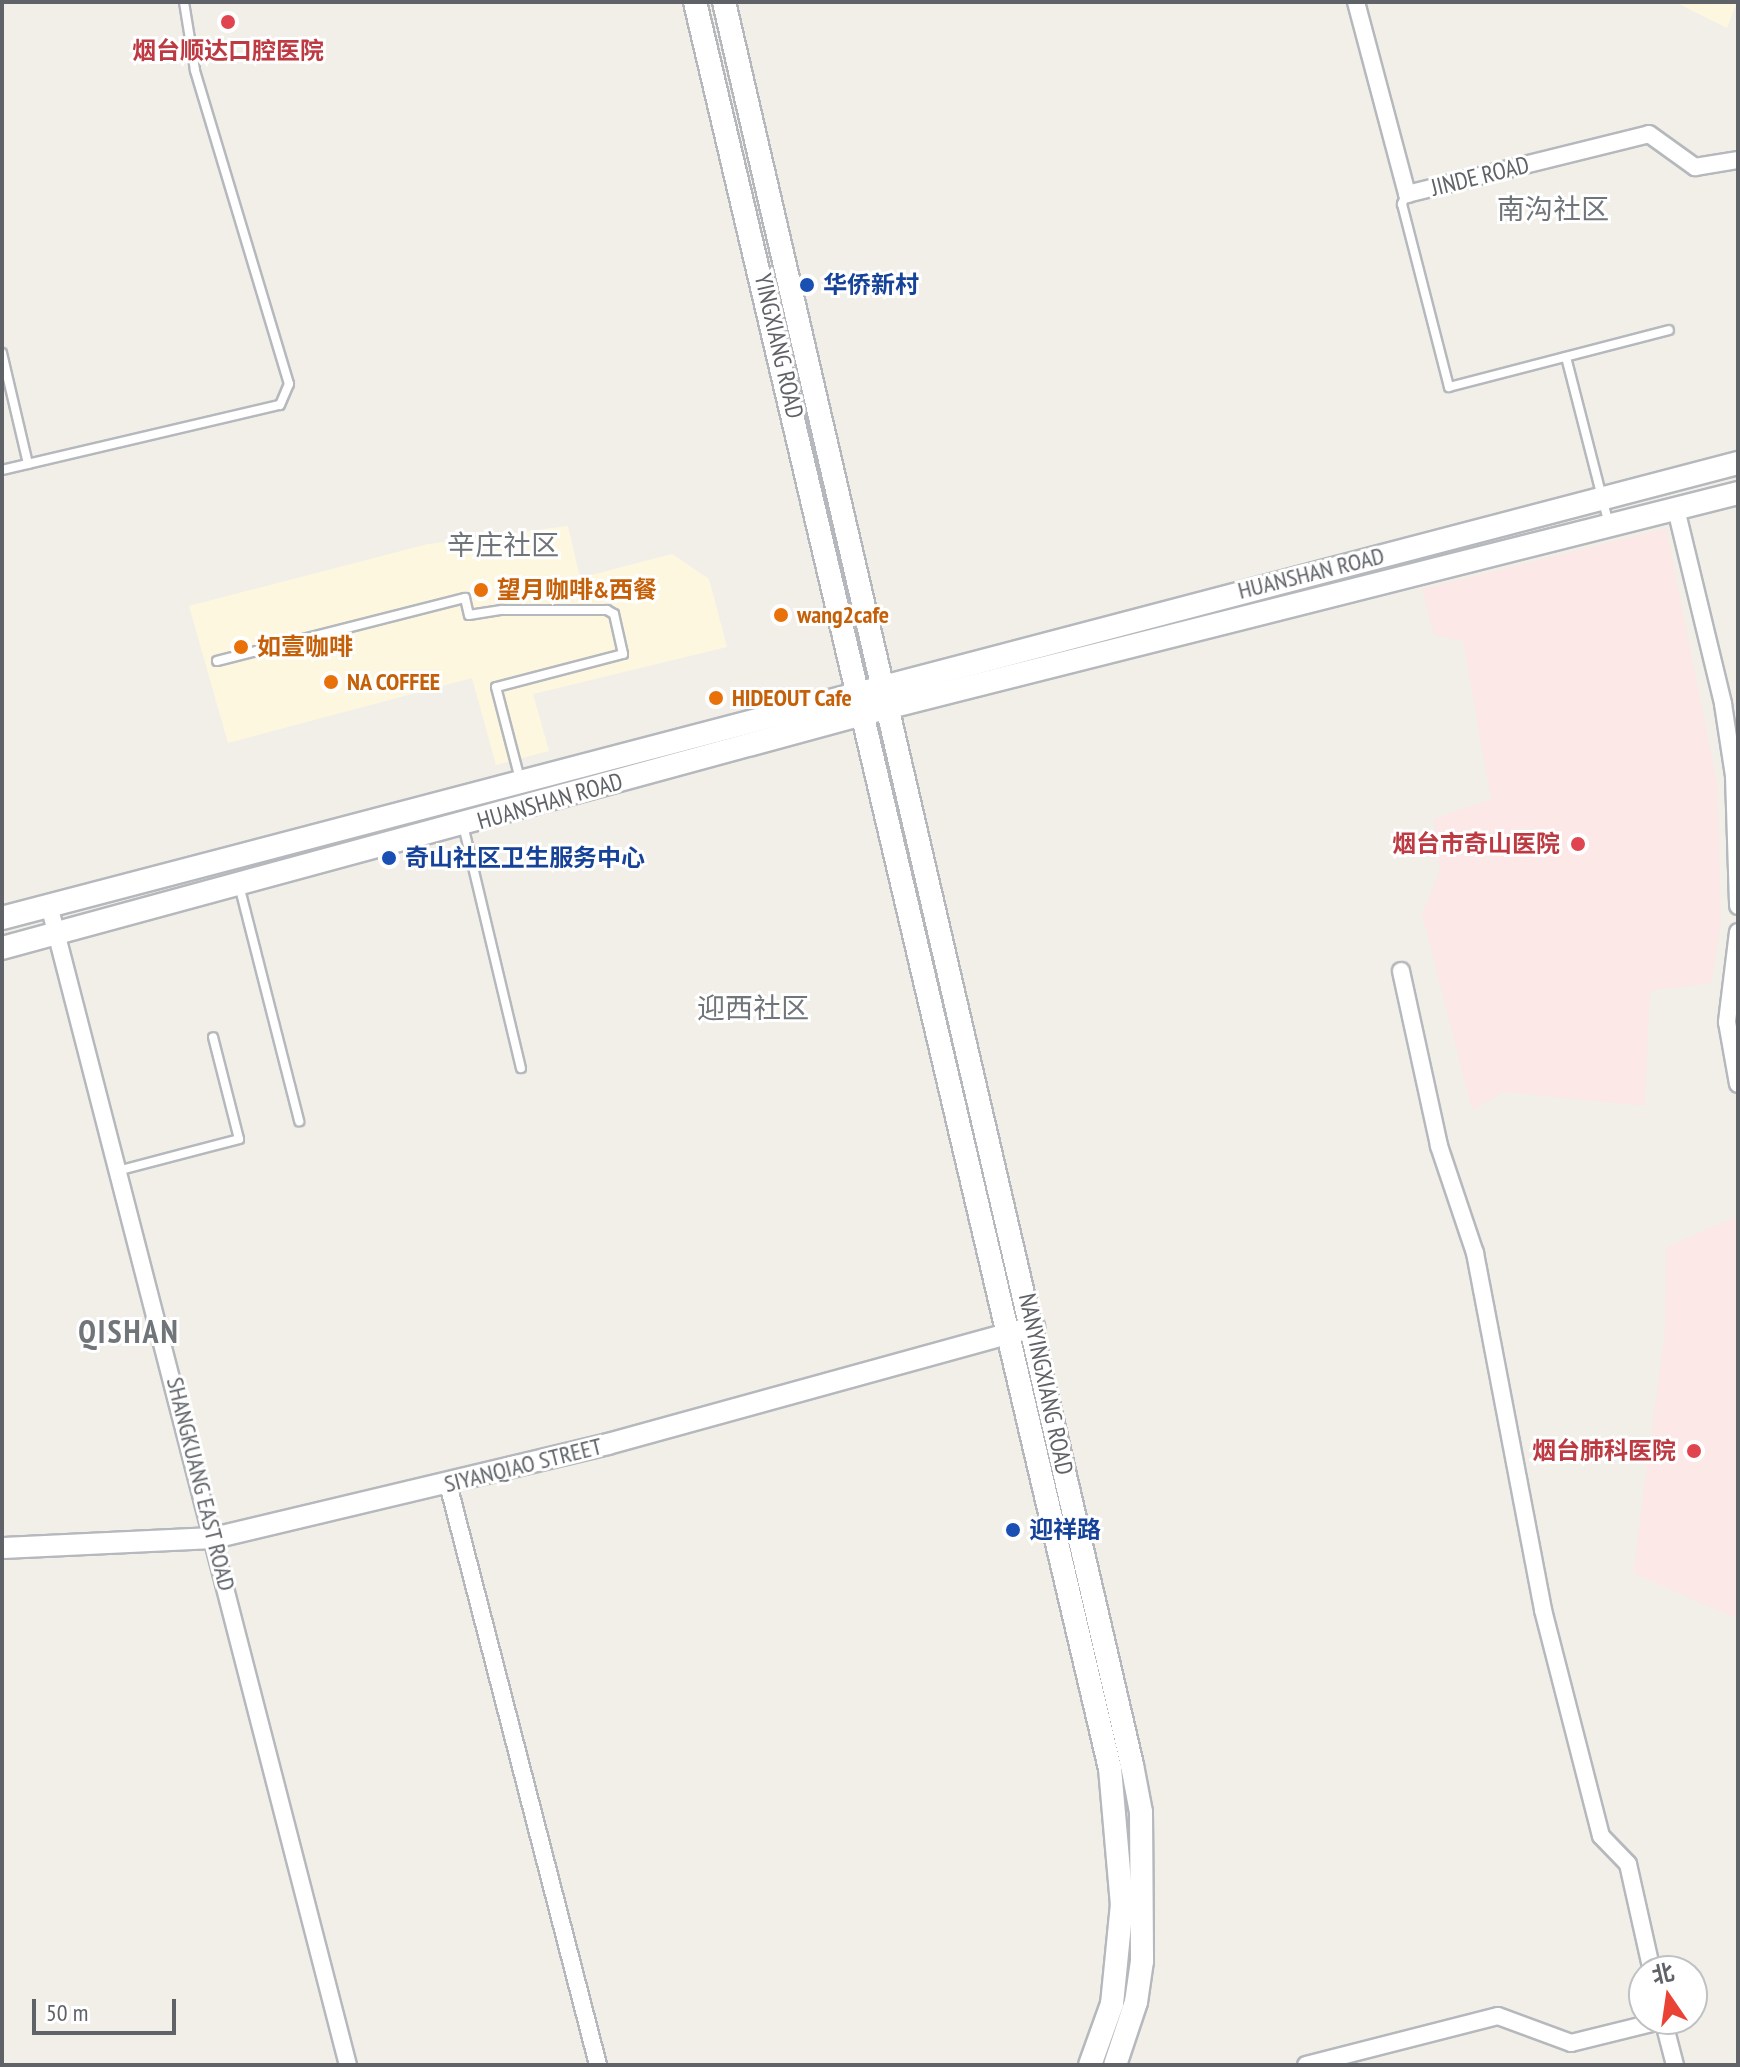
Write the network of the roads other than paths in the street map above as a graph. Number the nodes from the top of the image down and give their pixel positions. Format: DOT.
graph roads {
  1 [pos="184,2"];
  2 [pos="695,2"];
  3 [pos="724,2"];
  4 [pos="1356,2"];
  5 [pos="1738,160"];
  6 [pos="1407,194"];
  7 [pos="1669,330"];
  8 [pos="2,353"];
  9 [pos="1566,357"];
  10 [pos="1738,463"];
  11 [pos="28,464"];
  12 [pos="2,470"];
  13 [pos="1738,493"];
  14 [pos="1602,498"];
  15 [pos="1676,509"];
  16 [pos="1609,526"];
  17 [pos="217,661"];
  18 [pos="885,683"];
  19 [pos="860,690"];
  20 [pos="890,706"];
  21 [pos="866,713"];
  22 [pos="521,780"];
  23 [pos="456,797"];
  24 [pos="527,807"];
  25 [pos="463,825"];
  26 [pos="238,884"];
  27 [pos="49,905"];
  28 [pos="1738,906"];
  29 [pos="2,918"];
  30 [pos="1738,932"];
  31 [pos="56,934"];
  32 [pos="2,948"];
  33 [pos="1401,971"];
  34 [pos="213,1037"];
  35 [pos="521,1068"];
  36 [pos="1738,1084"];
  37 [pos="299,1121"];
  38 [pos="121,1170"];
  39 [pos="1034,1327"];
  40 [pos="1012,1332"];
  41 [pos="448,1484"];
  42 [pos="214,1538"];
  43 [pos="2,1548"];
  44 [pos="1648,1955"];
  45 [pos="1628,2028"];
  46 [pos="1668,2035"];
  47 [pos="348,2065"];
  48 [pos="598,2065"];
  49 [pos="1090,2065"];
  50 [pos="1115,2065"];
  51 [pos="1306,2065"];
  52 [pos="1675,2065"];
  1 -- 11 [label="lane"];
  2 -- 19 [label="main road, YINGXIANG ROAD"];
  3 -- 18 [label="main road, YINGXIANG ROAD"];
  4 -- 6 [label="street, JINDE ROAD"];
  5 -- 6 [label="street, JINDE ROAD"];
  6 -- 9 [label="lane"];
  7 -- 9 [label="lane"];
  8 -- 11 [label="lane"];
  9 -- 14 [label="lane"];
  10 -- 14 [label="main road, HUANSHAN ROAD"];
  11 -- 12 [label="lane"];
  13 -- 15 [label="main road, HUANSHAN ROAD"];
  14 -- 16 [label="lane"];
  14 -- 18 [label="main road, HUANSHAN ROAD"];
  15 -- 16 [label="main road, HUANSHAN ROAD"];
  15 -- 28 [label="street"];
  16 -- 20 [label="main road, HUANSHAN ROAD"];
  17 -- 22 [label="lane"];
  18 -- 19 [label="main road, HUANSHAN ROAD"];
  18 -- 20 [label="main road, YINGXIANG ROAD"];
  19 -- 21 [label="main road, YINGXIANG ROAD"];
  19 -- 22 [label="main road, HUANSHAN ROAD"];
  20 -- 21 [label="main road, HUANSHAN ROAD"];
  20 -- 39 [label="main road, NANYINGXIANG ROAD"];
  21 -- 24 [label="main road, HUANSHAN ROAD"];
  21 -- 40 [label="main road, NANYINGXIANG ROAD"];
  22 -- 23 [label="main road, HUANSHAN ROAD"];
  22 -- 24 [label="lane"];
  23 -- 25 [label="lane"];
  23 -- 27 [label="main road, HUANSHAN ROAD"];
  24 -- 25 [label="main road, HUANSHAN ROAD"];
  25 -- 26 [label="main road, HUANSHAN ROAD"];
  25 -- 35 [label="lane"];
  26 -- 31 [label="main road, HUANSHAN ROAD"];
  26 -- 37 [label="lane"];
  27 -- 29 [label="main road, HUANSHAN ROAD"];
  27 -- 31 [label="street, SHANGKUANG EAST ROAD"];
  30 -- 36 [label="street"];
  31 -- 32 [label="main road, HUANSHAN ROAD"];
  31 -- 38 [label="street, SHANGKUANG EAST ROAD"];
  33 -- 44 [label="street"];
  34 -- 38 [label="lane"];
  38 -- 42 [label="street, SHANGKUANG EAST ROAD"];
  39 -- 40 [label="street, SIYANQIAO STREET"];
  39 -- 50 [label="main road, NANYINGXIANG ROAD"];
  40 -- 41 [label="street, SIYANQIAO STREET"];
  40 -- 49 [label="main road, NANYINGXIANG ROAD"];
  41 -- 42 [label="street, SIYANQIAO STREET"];
  41 -- 48 [label="street"];
  42 -- 43 [label="street, SIYANQIAO STREET"];
  42 -- 47 [label="street, SHANGKUANG EAST ROAD"];
  45 -- 51 [label="street"];
  46 -- 52 [label="street"];
}
